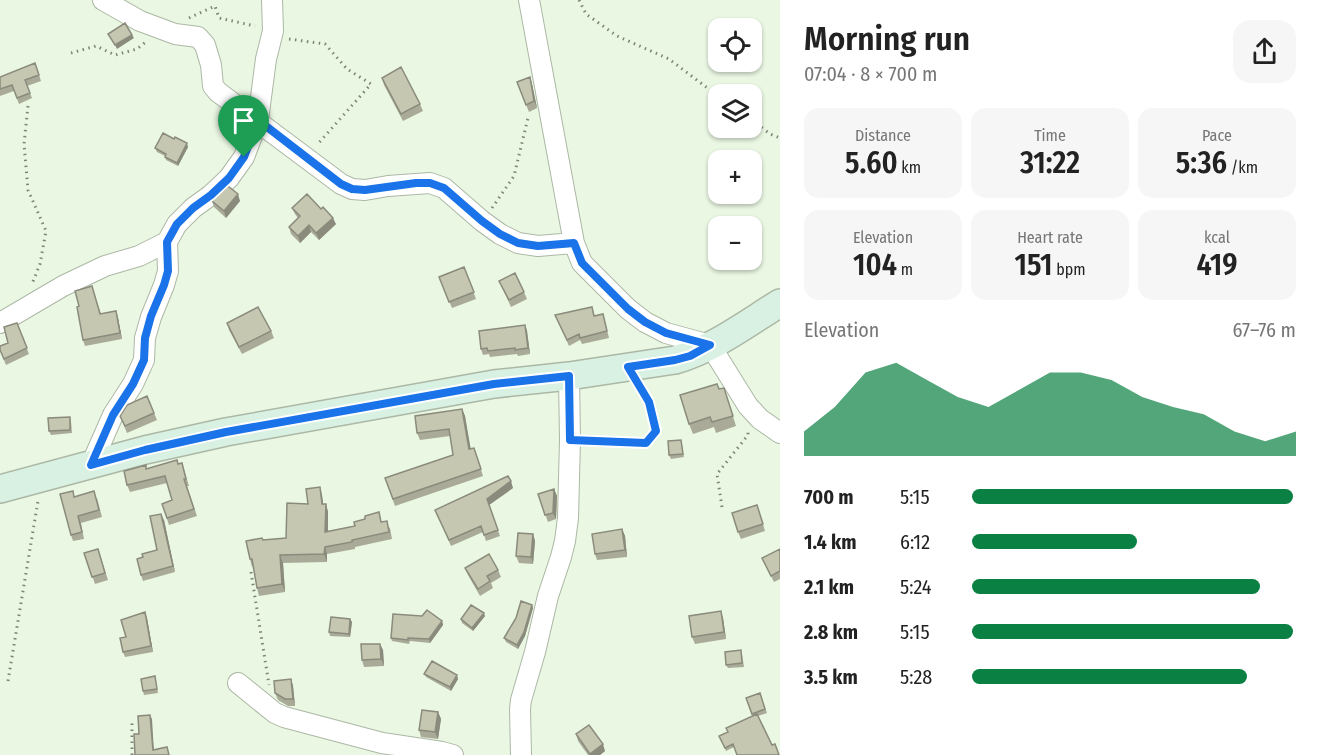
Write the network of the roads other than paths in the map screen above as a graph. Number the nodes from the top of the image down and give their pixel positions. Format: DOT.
graph roads {
  1 [pos="103,0"];
  2 [pos="272,0"];
  3 [pos="529,0"];
  4 [pos="258,120"];
  5 [pos="167,242"];
  6 [pos="574,243"];
  7 [pos="780,303"];
  8 [pos="0,323"];
  9 [pos="710,345"];
  10 [pos="569,376"];
  11 [pos="780,433"];
  12 [pos="91,465"];
  13 [pos="0,489"];
  14 [pos="238,683"];
  15 [pos="453,755"];
  16 [pos="521,755"];
  1 -- 4 [label="street"];
  2 -- 4 [label="street"];
  3 -- 6 [label="street"];
  4 -- 5 [label="street"];
  4 -- 6 [label="street"];
  5 -- 8 [label="street"];
  5 -- 12 [label="street"];
  6 -- 9 [label="street"];
  7 -- 9 [label="street"];
  9 -- 10 [label="street"];
  9 -- 11 [label="street"];
  10 -- 12 [label="street"];
  10 -- 16 [label="street"];
  12 -- 13 [label="street"];
  14 -- 15 [label="street"];
}
